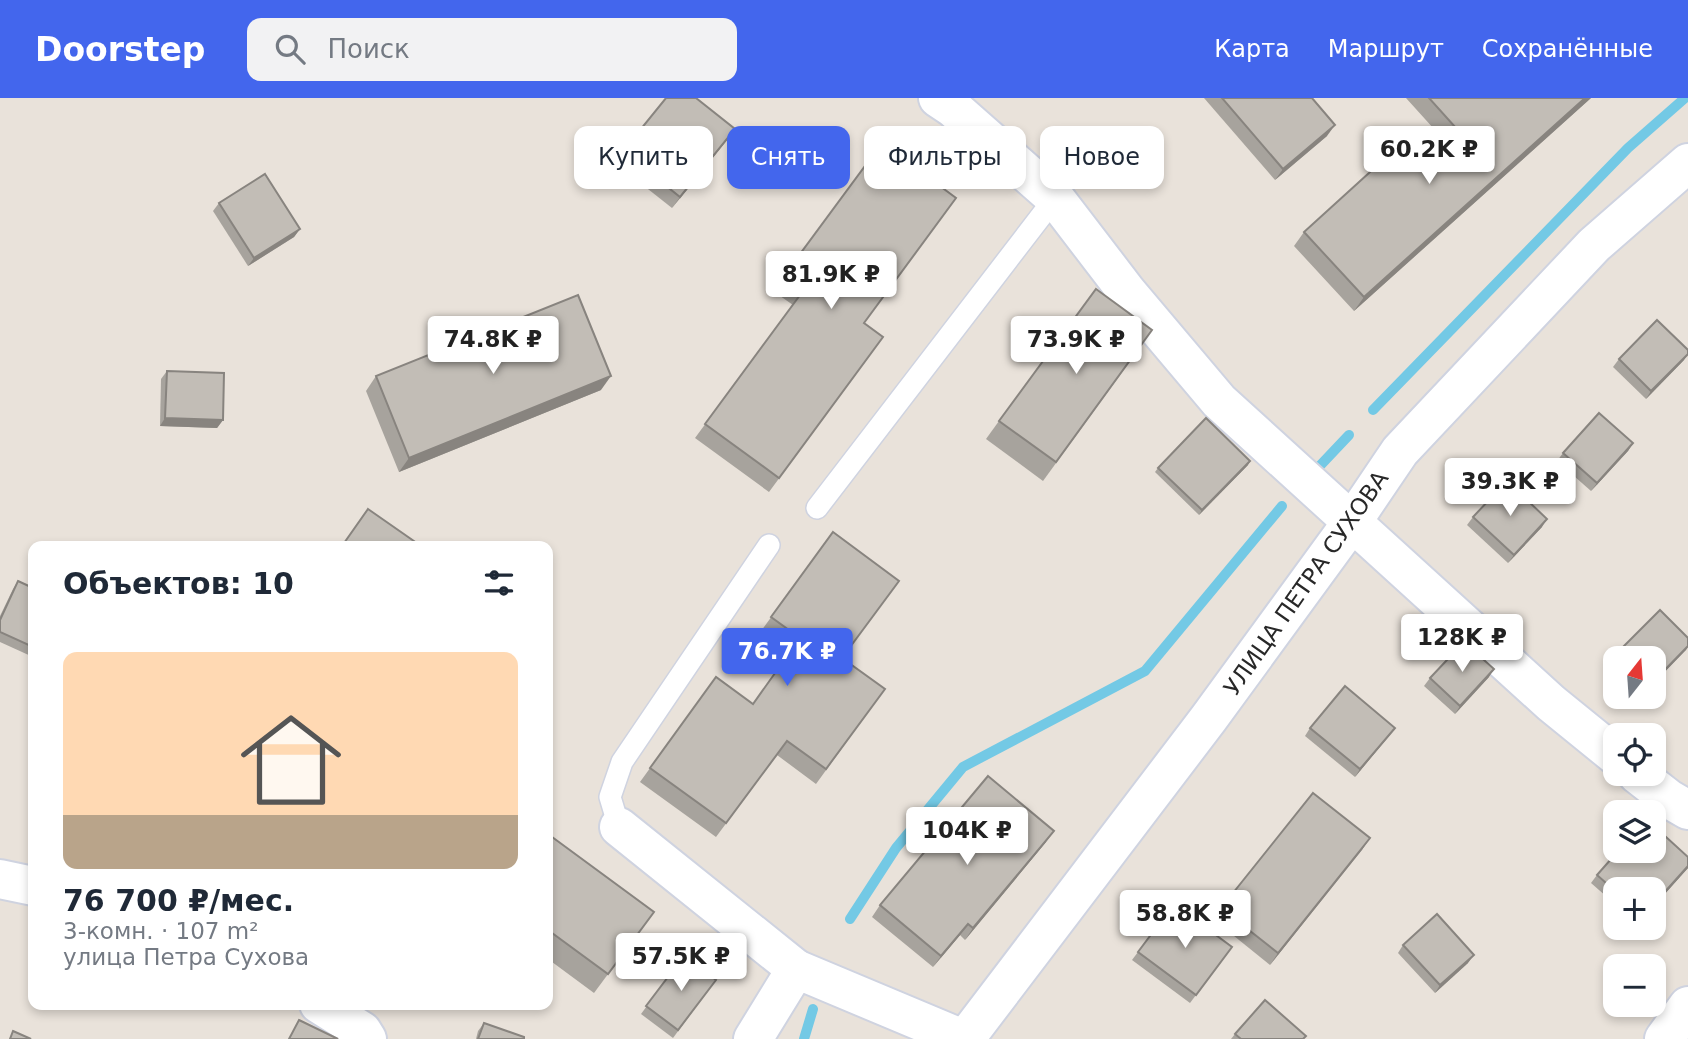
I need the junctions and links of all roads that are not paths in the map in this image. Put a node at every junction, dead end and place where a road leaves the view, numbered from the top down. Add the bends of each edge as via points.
1 (938, 98) edge
2 (1688, 163) edge
3 (1055, 198) junction
4 (817, 508) dead end
5 (1352, 522) junction
6 (769, 545) dead end
7 (1603, 745) edge
8 (1652, 786) edge
9 (1688, 810) edge
10 (619, 827) joint
11 (0, 879) edge
12 (28, 885) edge
13 (796, 970) junction
14 (1688, 1006) edge
15 (753, 1039) edge
16 (964, 1039) edge
17 (1664, 1039) edge

1 - 3 street
2 - 5 street, УЛИЦА ПЕТРА СУХОВА via 1594,244 1400,451
3 - 4 lane
3 - 5 street via 1219,401
5 - 7 street
5 - 16 street, УЛИЦА ПЕТРА СУХОВА
6 - 10 lane via 622,762 610,797
8 - 9 street
10 - 13 street, УЛИЦА ПЕТРА СУХОВА
11 - 12 street
13 - 15 street
13 - 16 street, УЛИЦА ПЕТРА СУХОВА
14 - 17 street

